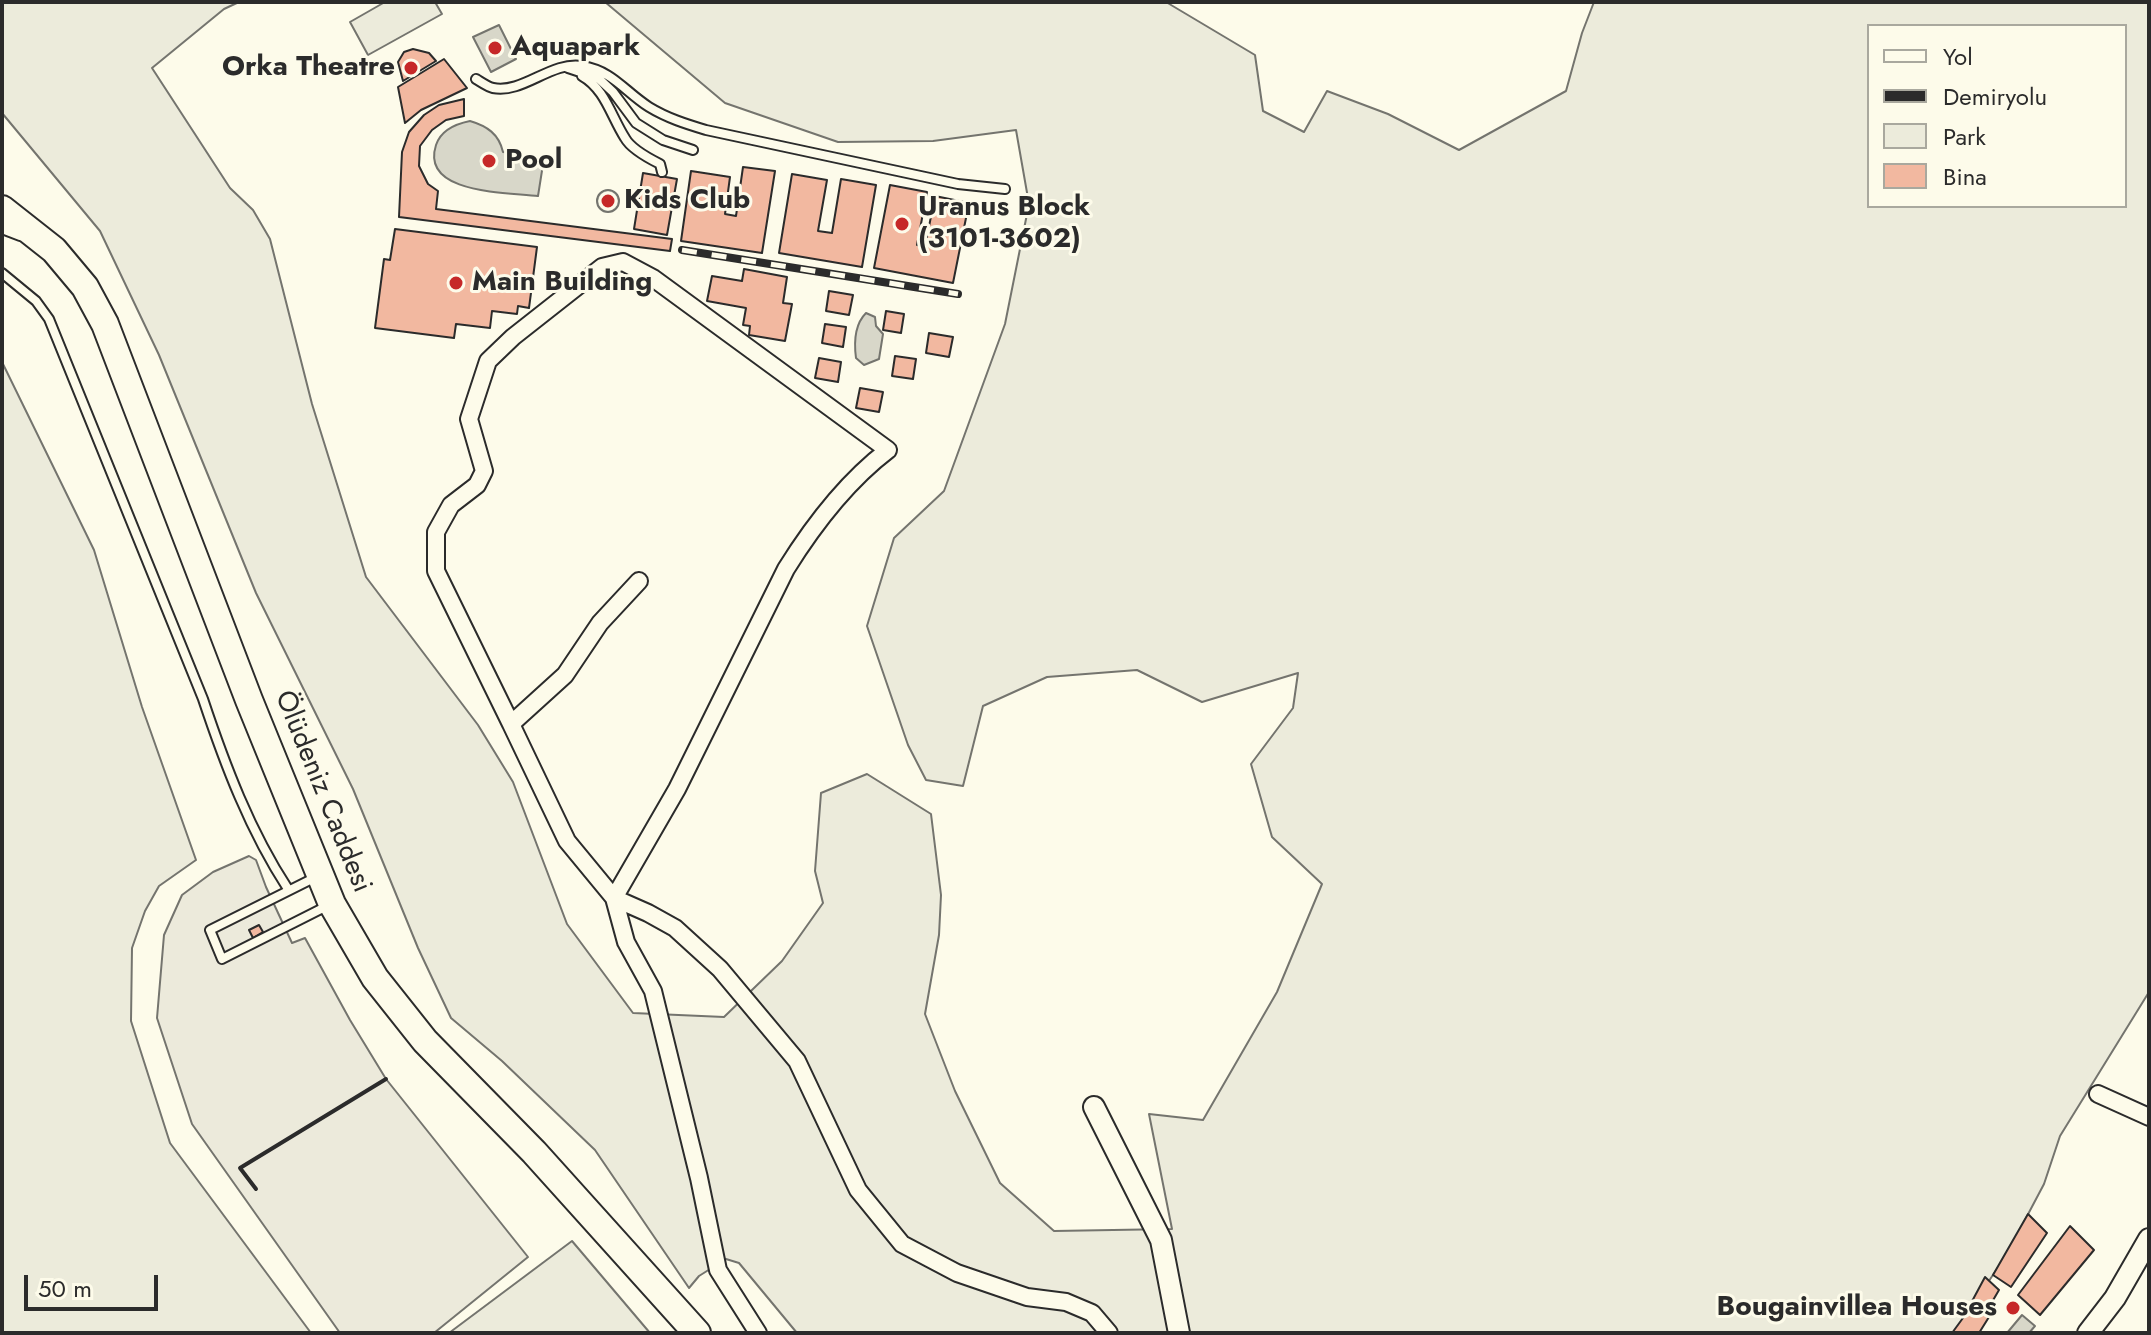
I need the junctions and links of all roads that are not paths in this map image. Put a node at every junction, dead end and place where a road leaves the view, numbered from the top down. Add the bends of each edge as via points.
1 (567, 68) junction
2 (476, 79) dead end
3 (693, 150) dead end
4 (662, 172) dead end
5 (1005, 189) dead end
6 (2, 209) edge
7 (2, 229) edge
8 (54, 250) junction
9 (2, 273) edge
10 (639, 581) dead end
11 (511, 724) junction
12 (321, 875) junction
13 (288, 889) junction
14 (614, 898) junction
15 (332, 904) junction
16 (2098, 1094) dead end
17 (1094, 1107) dead end
18 (2149, 1117) edge
19 (2149, 1239) edge
20 (697, 1333) edge
21 (758, 1333) edge
22 (1109, 1333) edge
23 (1179, 1333) edge
24 (2088, 1333) edge

1 - 2 lane via 518,85 493,88
1 - 3 lane via 598,78 636,123
1 - 4 lane via 590,81 626,141 660,164
1 - 5 lane via 579,65 610,74 647,105 706,130 958,184
6 - 8 main road, Ölüdeniz Caddesi
7 - 8 lane
8 - 12 main road, Ölüdeniz Caddesi via 85,287 105,324
9 - 13 lane via 49,319 217,742 258,839
10 - 11 street via 600,623 565,675
11 - 14 street via 567,841
11 - 14 street via 436,571 436,532 451,505 477,485 484,471 469,419 488,361 602,267 623,262 653,278 888,450 847,487 786,569 677,789
12 - 13 lane
12 - 15 main road, Ölüdeniz Caddesi
13 - 15 lane via 210,930 222,959
14 - 21 street via 626,942 653,991 718,1270
14 - 22 street via 675,928 720,969 770,1027 797,1061 858,1190 902,1244 957,1273 1092,1313
15 - 20 main road, Ölüdeniz Caddesi via 375,978 425,1041 534,1152
16 - 18 street
17 - 23 street via 1161,1240
19 - 24 street

